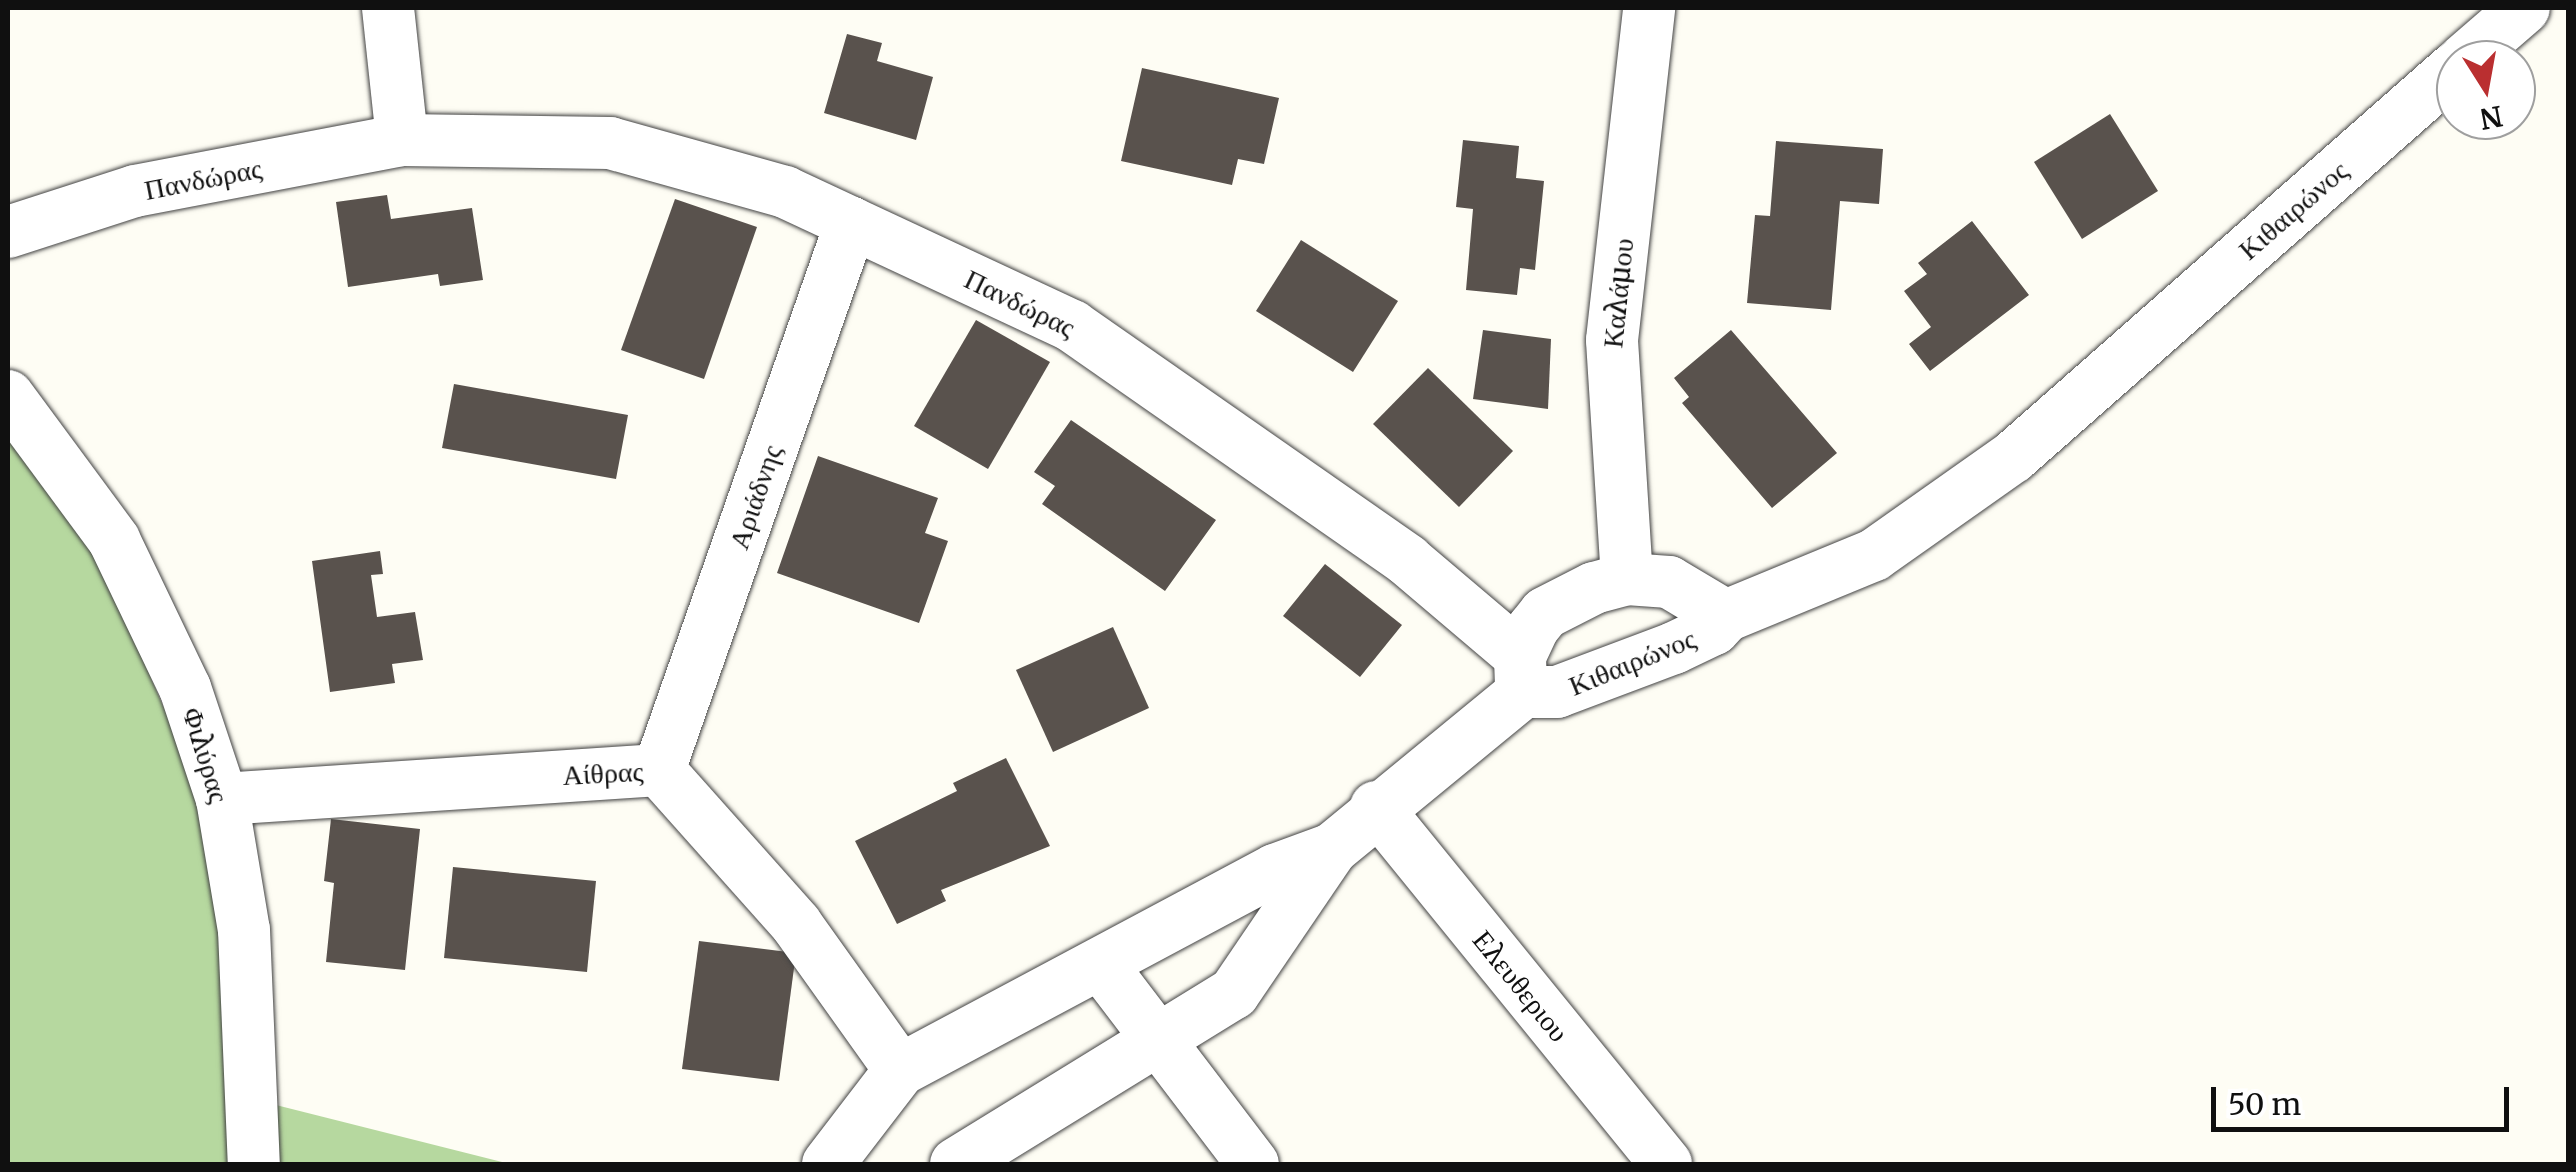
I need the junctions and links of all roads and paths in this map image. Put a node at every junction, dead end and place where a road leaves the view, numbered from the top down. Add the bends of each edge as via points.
1 (388, 8) edge
2 (1649, 8) edge
3 (2524, 8) edge
4 (2487, 40) edge
5 (2436, 85) edge
6 (402, 140) junction
7 (850, 223) junction
8 (8, 232) edge
9 (8, 396) edge
10 (1627, 579) junction
11 (1726, 616) junction
12 (1522, 674) junction
13 (659, 770) junction
14 (222, 798) junction
15 (1376, 807) junction
16 (1332, 849) junction
17 (1102, 966) junction
18 (1161, 1040) junction
19 (900, 1070) junction
20 (848, 1158) edge
21 (254, 1164) edge
22 (956, 1164) edge
23 (1253, 1164) edge
24 (1666, 1164) edge

1 - 6 street
2 - 10 street, Καλάμου via 1610,384
3 - 4 street
5 - 11 street, Κιθαιρώνος via 2013,457 1874,555
6 - 7 street, Πανδώρας via 610,143 785,192
6 - 8 street, Πανδώρας via 135,192
7 - 12 street, Πανδώρας via 1072,326 1391,549
7 - 13 street, Αριάδνης
9 - 14 street, Φιλύρας via 114,540 185,688
10 - 11 street via 1669,582
10 - 12 street via 1545,612
11 - 12 street, Κιθαιρώνος via 1714,629 1576,686
12 - 15 street
13 - 14 street, Αίθρας
13 - 19 street, Αίθρας via 796,924
14 - 21 street, Φιλύρας via 244,930
15 - 16 street
15 - 24 street, Ελευθεριου
16 - 17 street via 1274,870
16 - 18 street via 1234,993
17 - 18 street
17 - 19 street
18 - 22 street
18 - 23 street
19 - 20 street

